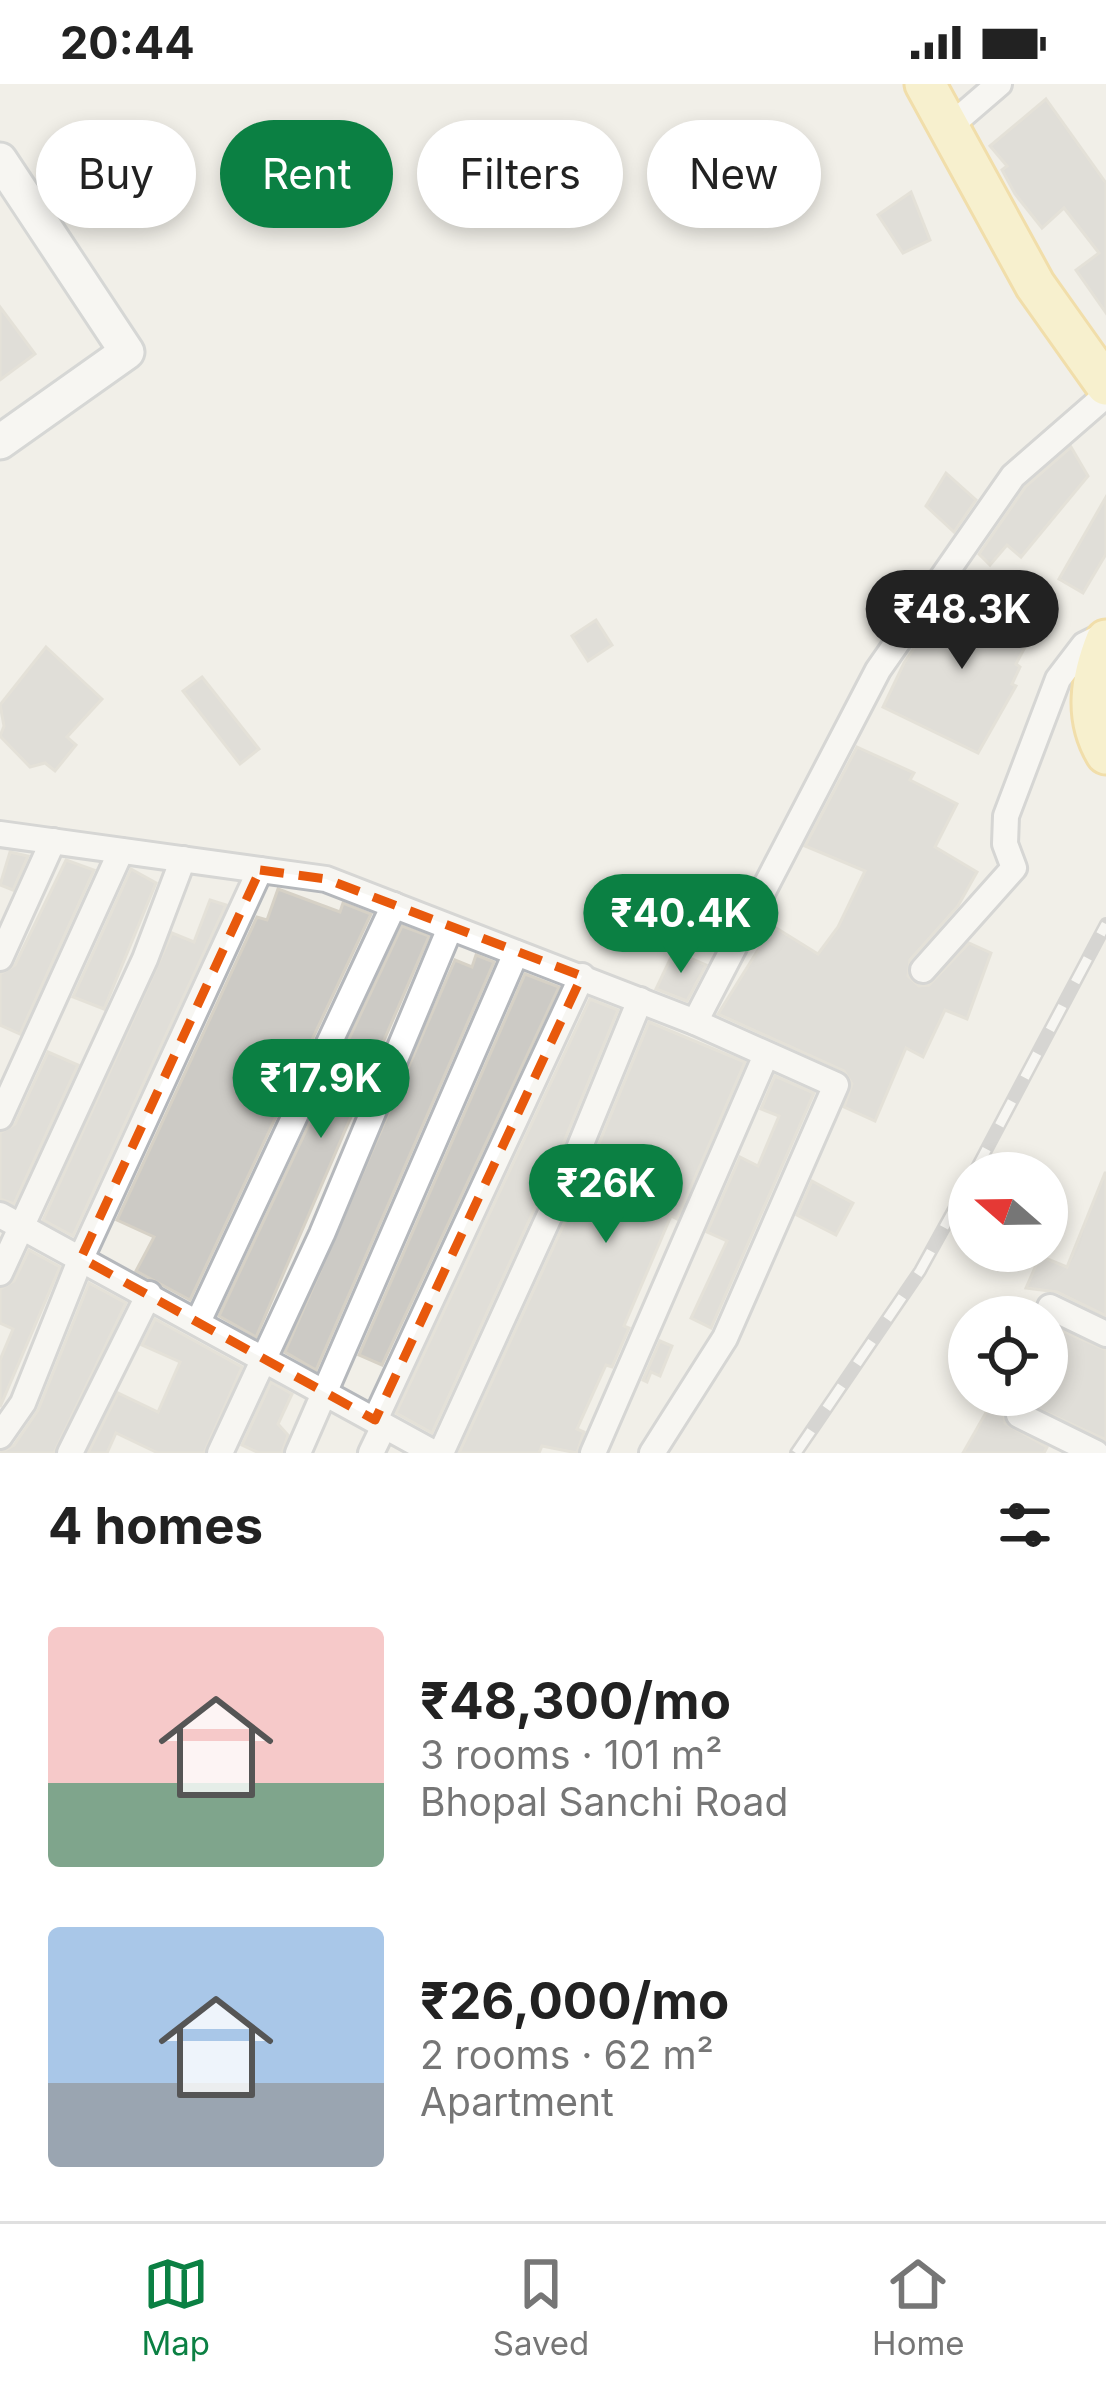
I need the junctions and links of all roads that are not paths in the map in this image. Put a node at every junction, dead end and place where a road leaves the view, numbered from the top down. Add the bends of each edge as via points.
1 (925, 84) edge
2 (999, 84) edge
3 (949, 128) junction
4 (0, 160) edge
5 (1106, 385) edge
6 (1106, 395) edge
7 (0, 442) edge
8 (1106, 638) edge
9 (1106, 754) edge
10 (0, 834) edge
11 (53, 841) junction
12 (121, 851) junction
13 (184, 860) junction
14 (260, 870) junction
15 (394, 905) junction
16 (450, 928) junction
17 (516, 953) junction
18 (0, 958) edge
19 (923, 970) dead end
20 (582, 976) junction
21 (640, 1000) junction
22 (695, 1022) junction
23 (766, 1055) junction
24 (0, 1117) edge
25 (10, 1220) edge
26 (81, 1258) junction
27 (0, 1273) edge
28 (149, 1294) junction
29 (1068, 1316) edge
30 (198, 1322) junction
31 (1106, 1334) edge
32 (263, 1358) junction
33 (327, 1393) junction
34 (1020, 1416) edge
35 (380, 1423) junction
36 (0, 1436) edge
37 (70, 1453) edge
38 (220, 1453) edge
39 (298, 1453) edge
40 (370, 1453) edge
41 (437, 1453) edge
42 (593, 1453) edge
43 (652, 1453) edge
44 (1096, 1453) edge

1 - 3 main road
2 - 3 street
3 - 5 main road via 1035,285
4 - 7 street via 127,352
6 - 22 street via 1013,476 878,670
8 - 9 main road via 1091,696
8 - 19 street via 1067,661 1058,679 1006,816 1014,868
10 - 11 street
11 - 12 street
11 - 18 street
12 - 13 street
12 - 24 street
13 - 14 street
13 - 25 street via 145,959
14 - 15 street via 326,879
14 - 26 street
15 - 16 street
15 - 30 street
16 - 17 street
16 - 32 street
17 - 20 street
17 - 33 street
20 - 21 street
20 - 35 street
21 - 22 street
21 - 41 street
22 - 23 street
23 - 42 street
23 - 43 street via 836,1085 725,1337
25 - 26 street
25 - 27 street
26 - 28 street
26 - 36 street via 23,1403
28 - 30 street
28 - 37 street
29 - 31 street
30 - 32 street
32 - 33 street
32 - 38 street
33 - 35 street
33 - 39 street
34 - 44 street
35 - 40 street
35 - 41 street

